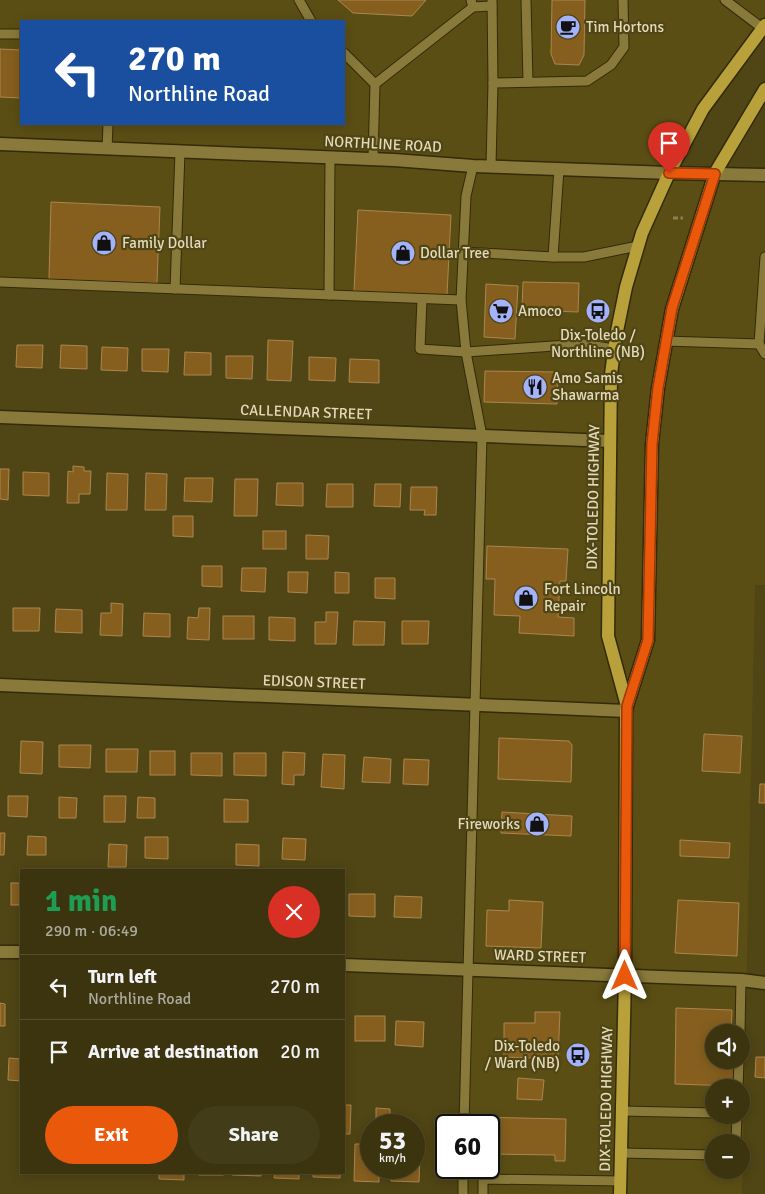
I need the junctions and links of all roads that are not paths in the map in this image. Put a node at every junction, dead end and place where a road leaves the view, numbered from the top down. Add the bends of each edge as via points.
1 (299, 0) edge
2 (526, 0) edge
3 (623, 0) edge
4 (725, 0) edge
5 (472, 3) edge
6 (492, 3) edge
7 (310, 20) edge
8 (764, 26) edge
9 (0, 34) edge
10 (20, 34) edge
11 (345, 54) edge
12 (528, 82) junction
13 (493, 83) junction
14 (375, 84) junction
15 (765, 89) edge
16 (108, 125) edge
17 (0, 144) edge
18 (106, 148) junction
19 (180, 152) junction
20 (330, 158) junction
21 (373, 160) junction
22 (473, 166) junction
23 (491, 166) junction
24 (559, 169) junction
25 (669, 173) junction
26 (715, 174) junction
27 (765, 175) edge
28 (638, 246) junction
29 (464, 252) junction
30 (553, 257) junction
31 (765, 258) edge
32 (0, 282) edge
33 (175, 289) junction
34 (329, 295) junction
35 (422, 299) junction
36 (461, 300) junction
37 (665, 341) junction
38 (759, 344) junction
39 (614, 349) junction
40 (466, 352) junction
41 (765, 354) edge
42 (0, 417) edge
43 (482, 436) junction
44 (610, 441) junction
45 (0, 685) edge
46 (475, 705) junction
47 (626, 708) junction
48 (0, 952) edge
49 (20, 952) edge
50 (345, 965) edge
51 (468, 970) junction
52 (625, 976) junction
53 (741, 980) junction
54 (765, 983) edge
55 (740, 1024) edge
56 (622, 1111) junction
57 (705, 1113) edge
58 (464, 1114) edge
59 (621, 1153) junction
60 (705, 1154) edge
61 (463, 1179) edge
62 (621, 1181) junction
63 (463, 1194) edge
64 (483, 1194) edge
65 (620, 1194) edge

1 - 7 lane
2 - 12 lane
3 - 12 lane via 624,47 610,65 587,81
4 - 8 lane
5 - 6 lane
5 - 14 lane
6 - 13 lane
8 - 25 main road, DIX-TOLEDO HIGHWAY via 703,109
9 - 10 lane
11 - 14 lane
12 - 13 lane
13 - 23 lane
14 - 21 lane
15 - 26 main road, DIX-TOLEDO HIGHWAY
16 - 18 lane
17 - 18 street, NORTHLINE ROAD
18 - 19 street, NORTHLINE ROAD
19 - 20 street, NORTHLINE ROAD
19 - 33 lane
20 - 21 street, NORTHLINE ROAD
20 - 34 lane
21 - 22 street, NORTHLINE ROAD
22 - 23 street, NORTHLINE ROAD
22 - 29 lane via 466,196
23 - 24 street, NORTHLINE ROAD
24 - 25 street, NORTHLINE ROAD
24 - 30 lane
25 - 26 street, NORTHLINE ROAD
25 - 28 main road, DIX-TOLEDO HIGHWAY
26 - 27 street, NORTHLINE ROAD
26 - 37 main road, DIX-TOLEDO HIGHWAY via 672,308
28 - 30 lane via 584,257
28 - 39 main road, DIX-TOLEDO HIGHWAY
29 - 30 lane
29 - 36 lane
31 - 38 lane
32 - 33 lane
33 - 34 lane
34 - 35 lane
35 - 36 lane
35 - 40 lane via 420,349
36 - 40 lane
37 - 38 lane
37 - 47 main road, DIX-TOLEDO HIGHWAY via 652,444 648,640
38 - 41 lane
39 - 40 lane via 583,344
39 - 44 main road, DIX-TOLEDO HIGHWAY
40 - 43 lane
42 - 43 street, CALLENDAR STREET
43 - 44 street, CALLENDAR STREET
43 - 46 lane
44 - 47 main road, DIX-TOLEDO HIGHWAY via 608,636
45 - 46 street, EDISON STREET
46 - 47 street, EDISON STREET
46 - 51 lane
47 - 52 main road, DIX-TOLEDO HIGHWAY
48 - 49 street
50 - 51 street, WARD STREET
51 - 52 street, WARD STREET
51 - 58 lane
52 - 53 street, WARD STREET
52 - 56 main road, DIX-TOLEDO HIGHWAY
53 - 54 street, WARD STREET
53 - 55 lane
56 - 57 lane
56 - 59 main road, DIX-TOLEDO HIGHWAY
59 - 60 lane
59 - 62 main road, DIX-TOLEDO HIGHWAY
61 - 63 lane
62 - 64 lane via 483,1179
62 - 65 main road, DIX-TOLEDO HIGHWAY

